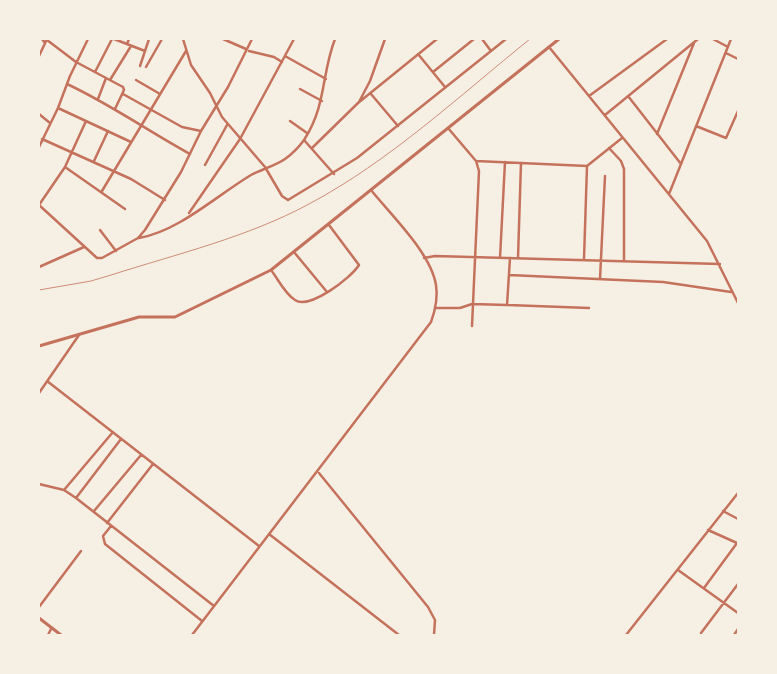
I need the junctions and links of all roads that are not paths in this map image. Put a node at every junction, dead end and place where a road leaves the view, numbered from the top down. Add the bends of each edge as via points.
1 (42, 39) edge
2 (88, 39) edge
3 (113, 39) edge
4 (129, 39) edge
5 (149, 39) edge
6 (162, 39) edge
7 (183, 39) edge
8 (223, 39) edge
9 (252, 39) edge
10 (294, 39) edge
11 (335, 39) edge
12 (385, 39) edge
13 (437, 39) edge
14 (474, 39) edge
15 (482, 39) edge
16 (506, 39) edge
17 (559, 39) edge
18 (667, 39) edge
19 (698, 39) edge
20 (713, 39) edge
21 (731, 39) edge
22 (46, 41) edge
23 (694, 42) junction
24 (127, 44) junction
25 (131, 46) junction
26 (549, 47) junction
27 (728, 47) junction
28 (186, 50) junction
29 (248, 50) junction
30 (492, 51) junction
31 (145, 52) junction
32 (726, 53) junction
33 (418, 54) junction
34 (39, 56) edge
35 (285, 56) junction
36 (738, 59) edge
37 (76, 62) junction
38 (282, 62) junction
39 (140, 66) dead end
40 (146, 68) dead end
41 (95, 72) junction
42 (433, 72) junction
43 (106, 78) junction
44 (326, 79) junction
45 (110, 80) junction
46 (136, 80) dead end
47 (67, 84) junction
48 (445, 87) junction
49 (300, 89) dead end
50 (123, 94) junction
51 (160, 94) junction
52 (371, 94) junction
53 (589, 96) junction
54 (627, 96) junction
55 (98, 99) junction
56 (322, 101) junction
57 (358, 103) junction
58 (217, 106) junction
59 (58, 108) junction
60 (115, 109) junction
61 (150, 110) junction
62 (738, 110) edge
63 (39, 114) edge
64 (605, 115) junction
65 (86, 121) junction
66 (290, 121) dead end
67 (50, 123) junction
68 (227, 125) junction
69 (141, 126) junction
70 (398, 126) junction
71 (696, 126) junction
72 (448, 128) junction
73 (108, 131) junction
74 (201, 131) junction
75 (307, 133) junction
76 (657, 134) junction
77 (622, 138) junction
78 (42, 139) junction
79 (240, 139) junction
80 (304, 140) junction
81 (132, 142) junction
82 (39, 147) edge
83 (312, 148) junction
84 (609, 148) junction
85 (72, 152) junction
86 (190, 154) junction
87 (476, 160) junction
88 (94, 161) junction
89 (505, 162) junction
90 (521, 163) junction
91 (681, 164) junction
92 (204, 165) dead end
93 (588, 166) junction
94 (65, 167) junction
95 (265, 167) junction
96 (115, 171) junction
97 (334, 174) junction
98 (605, 176) dead end
99 (371, 190) junction
100 (102, 191) junction
101 (669, 194) junction
102 (165, 200) junction
103 (39, 205) edge
104 (125, 209) dead end
105 (186, 217) junction
106 (329, 225) junction
107 (100, 230) dead end
108 (138, 238) junction
109 (84, 247) junction
110 (116, 251) junction
111 (294, 252) junction
112 (473, 257) junction
113 (424, 258) junction
114 (500, 258) junction
115 (510, 258) junction
116 (518, 258) junction
117 (584, 259) junction
118 (601, 260) junction
119 (624, 261) junction
120 (720, 264) junction
121 (40, 265) edge
122 (271, 270) junction
123 (510, 275) junction
124 (600, 279) junction
125 (327, 292) junction
126 (731, 292) junction
127 (738, 303) edge
128 (472, 304) junction
129 (507, 305) junction
130 (435, 308) junction
131 (589, 308) dead end
132 (472, 326) dead end
133 (80, 334) junction
134 (39, 346) edge
135 (47, 381) junction
136 (39, 393) edge
137 (113, 432) junction
138 (122, 439) junction
139 (141, 455) junction
140 (152, 464) junction
141 (318, 472) junction
142 (39, 484) edge
143 (64, 490) junction
144 (738, 493) edge
145 (76, 498) junction
146 (94, 511) junction
147 (723, 511) junction
148 (738, 518) edge
149 (107, 523) junction
150 (111, 526) junction
151 (708, 530) junction
152 (269, 534) junction
153 (738, 543) edge
154 (259, 546) junction
155 (81, 552) dead end
156 (678, 570) junction
157 (738, 584) edge
158 (704, 588) junction
159 (724, 603) junction
160 (214, 606) junction
161 (39, 607) edge
162 (738, 613) edge
163 (39, 618) edge
164 (202, 621) junction
165 (51, 629) junction
166 (738, 629) edge
167 (701, 633) dead end
168 (48, 635) edge
169 (60, 635) edge
170 (192, 635) edge
171 (399, 635) edge
172 (434, 635) edge
173 (626, 635) edge
174 (734, 635) edge

1 - 22 street
2 - 37 street
3 - 24 street
3 - 41 street
4 - 24 street
5 - 31 street
6 - 40 street
7 - 28 street
8 - 29 street
9 - 29 street
10 - 35 street
11 - 44 street
12 - 57 street via 370,81
13 - 33 street
14 - 42 street
15 - 30 street
16 - 30 street
17 - 26 street
18 - 53 street
19 - 23 street
20 - 27 street
21 - 27 street
22 - 34 street
22 - 37 street
23 - 54 street
23 - 76 street
24 - 25 street
25 - 31 street
25 - 45 street
26 - 53 street
26 - 72 street
27 - 32 street
28 - 51 street
28 - 58 street via 194,71
29 - 38 street
29 - 58 street
30 - 48 street
31 - 39 street
32 - 36 street
32 - 71 street
33 - 42 street
33 - 52 street
35 - 38 street
35 - 44 street
37 - 41 street
37 - 47 street
38 - 79 street
41 - 43 street
42 - 48 street
43 - 45 street
43 - 55 street
44 - 56 street
45 - 50 street via 123,87
46 - 51 street
47 - 55 street
47 - 59 street
48 - 70 street
49 - 56 street
50 - 60 street
50 - 61 street
51 - 61 street
52 - 57 street
52 - 70 street
53 - 64 street
54 - 64 street
54 - 76 street
55 - 60 street
56 - 75 street
57 - 83 street
58 - 68 street
58 - 74 street
59 - 65 street
59 - 67 street
60 - 69 street
61 - 69 street
61 - 74 street via 182,127
62 - 71 street via 726,138
63 - 67 street
64 - 77 street
65 - 73 street
65 - 85 street
66 - 75 street
67 - 78 street
68 - 79 street
68 - 92 street
69 - 81 street
69 - 86 street
70 - 97 street
71 - 91 street
72 - 87 street
72 - 99 street
73 - 81 street
73 - 88 street
74 - 86 street
75 - 80 street
76 - 91 street
77 - 84 street
77 - 101 street
78 - 82 street
78 - 85 street
79 - 95 street
79 - 105 street
80 - 83 street
80 - 95 street via 284,160
81 - 96 street
83 - 97 street
84 - 93 street
84 - 119 street via 624,169
85 - 88 street
85 - 94 street
86 - 102 street
87 - 89 street
87 - 112 street via 479,178
88 - 96 street
89 - 90 street
89 - 114 street
90 - 93 street
90 - 116 street
91 - 101 street
93 - 117 street
94 - 100 street
94 - 103 street
95 - 97 street via 282,196 288,200
95 - 105 street
96 - 100 street
96 - 102 street
98 - 118 street
99 - 106 street
99 - 113 street
100 - 104 street
101 - 120 street via 707,241
102 - 108 street
103 - 109 street
105 - 108 street via 159,233
106 - 111 street
106 - 125 street via 359,265
107 - 110 street
108 - 110 street
109 - 110 street via 97,258
109 - 121 street
111 - 122 street
111 - 125 street
112 - 113 street
112 - 114 street
112 - 128 street
113 - 130 street via 436,284
114 - 115 street
115 - 116 street
115 - 123 street
116 - 117 street
117 - 118 street
118 - 119 street
118 - 124 street
119 - 120 street
120 - 126 street
122 - 125 street via 292,298 300,303 312,302
122 - 133 street via 175,317 139,317
123 - 124 street
123 - 129 street
124 - 126 street via 688,285
126 - 127 street
128 - 129 street
128 - 130 street via 460,308
128 - 132 street
129 - 131 street
130 - 141 street via 427,330
133 - 134 street
133 - 135 street
135 - 136 street
135 - 137 street
137 - 138 street
137 - 143 street
138 - 139 street
138 - 145 street
139 - 140 street
139 - 146 street
140 - 149 street
140 - 154 street
141 - 152 street
141 - 172 street via 428,607 435,620
142 - 143 street
143 - 145 street
144 - 147 street
145 - 146 street
146 - 149 street
147 - 148 street
147 - 151 street
149 - 150 street
150 - 160 street
150 - 164 street via 103,536 105,544
151 - 153 street
151 - 156 street
152 - 154 street
152 - 171 street
153 - 158 street
154 - 160 street
155 - 161 street
156 - 158 street
156 - 173 street
157 - 159 street
158 - 159 street
159 - 162 street
159 - 167 street
160 - 164 street
163 - 165 street
164 - 170 street
165 - 168 street
165 - 169 street
166 - 174 street

